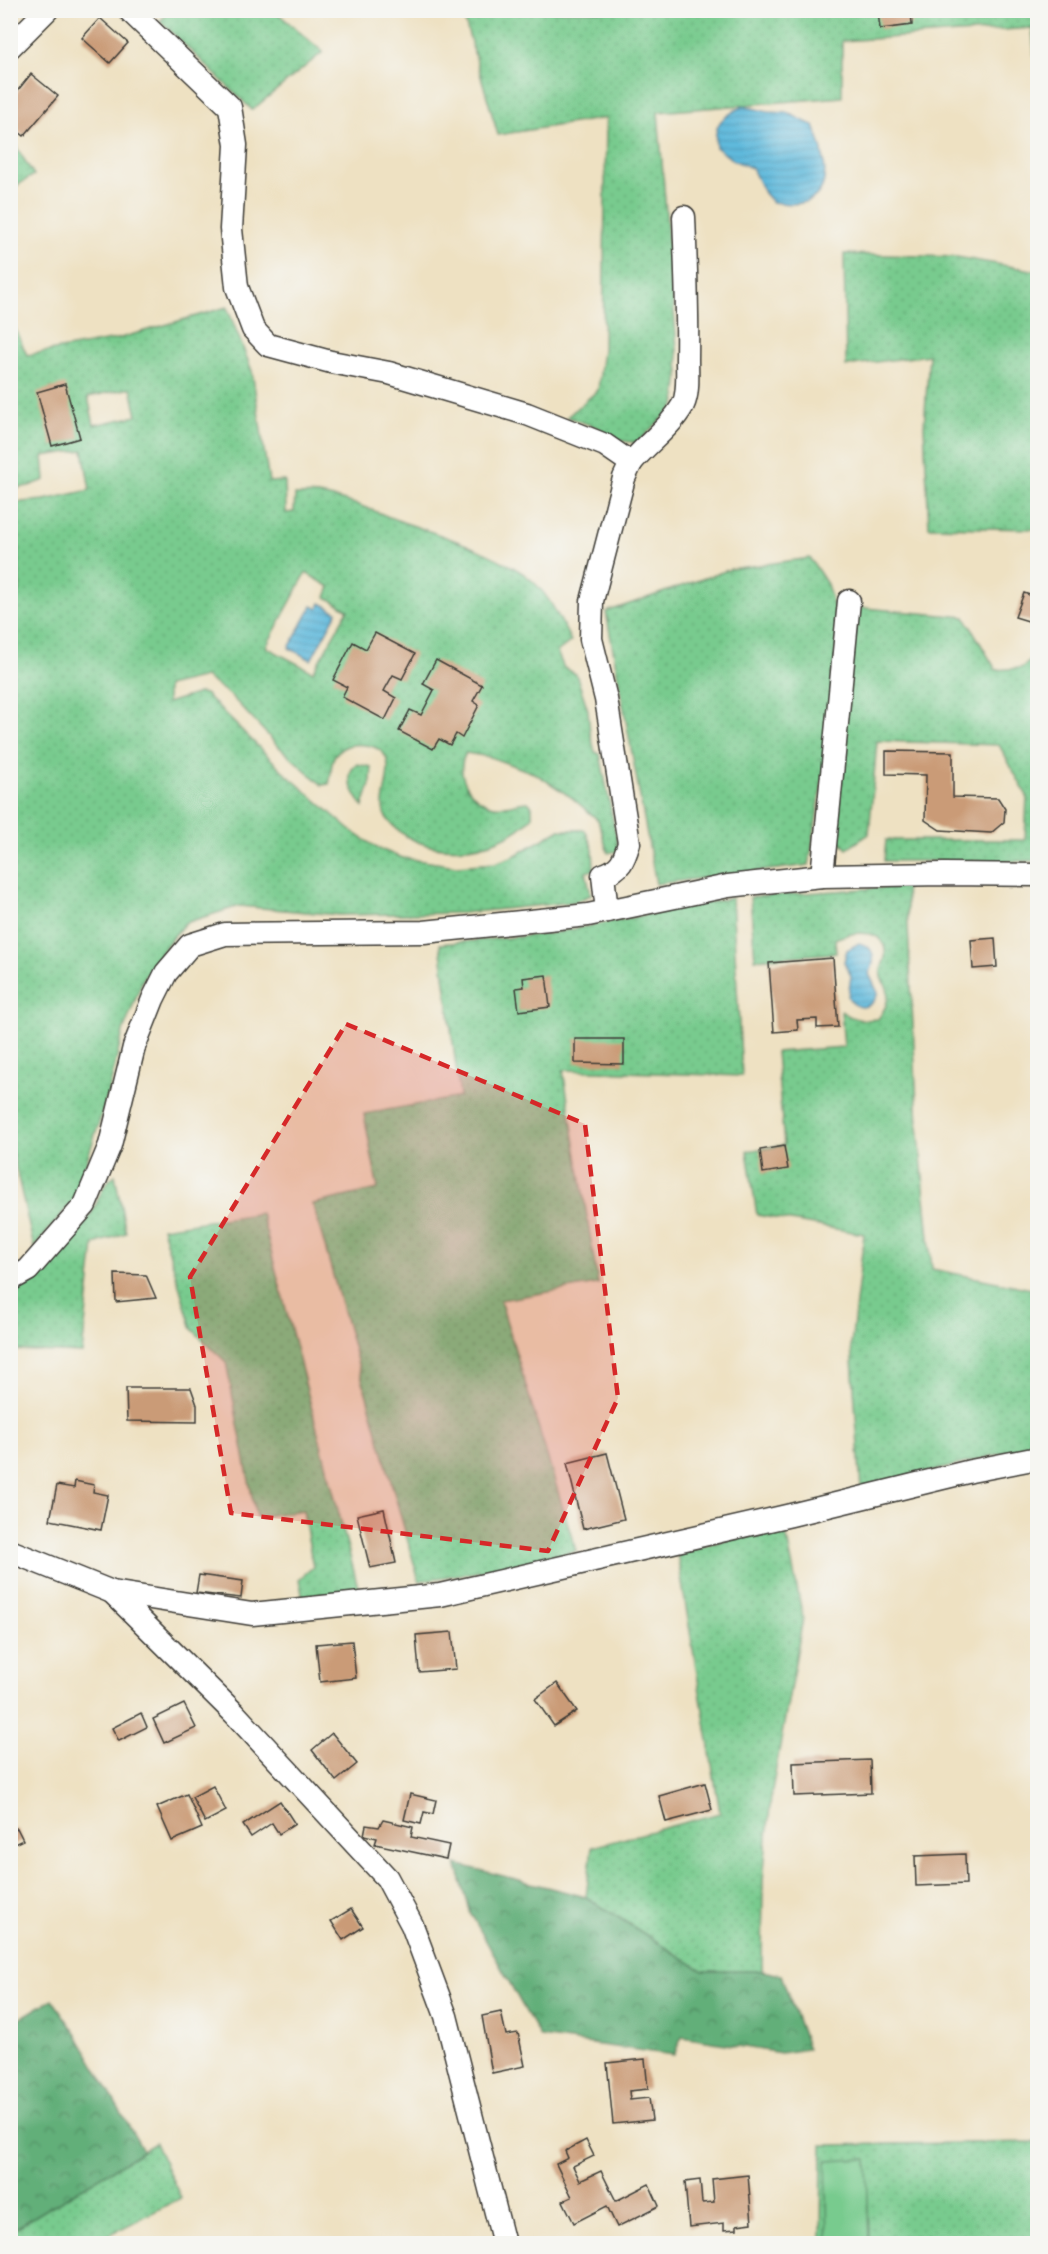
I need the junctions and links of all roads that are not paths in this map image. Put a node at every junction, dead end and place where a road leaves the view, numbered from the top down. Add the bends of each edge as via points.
1 (47, 10) edge
2 (129, 10) edge
3 (10, 47) edge
4 (684, 217) dead end
5 (631, 463) junction
6 (849, 601) dead end
7 (1038, 875) edge
8 (822, 876) junction
9 (607, 911) junction
10 (10, 1280) edge
11 (1038, 1458) edge
12 (10, 1551) edge
13 (112, 1592) junction
14 (504, 2244) edge

1 - 3 street
2 - 5 street via 230,107 236,145 231,229 237,287 253,329 268,345 389,374 527,414 605,445
4 - 5 street via 688,293 684,403 661,434
5 - 9 street via 592,601 591,639 606,699 630,843 623,862 603,875
6 - 8 street
7 - 8 street
8 - 9 street via 728,886
9 - 10 street via 424,932 225,934 190,945 166,973 153,999 134,1047 110,1145 85,1205 28,1270
11 - 13 street via 440,1595 252,1614
12 - 13 street
13 - 14 street via 234,1713 387,1878 412,1925 446,2016

